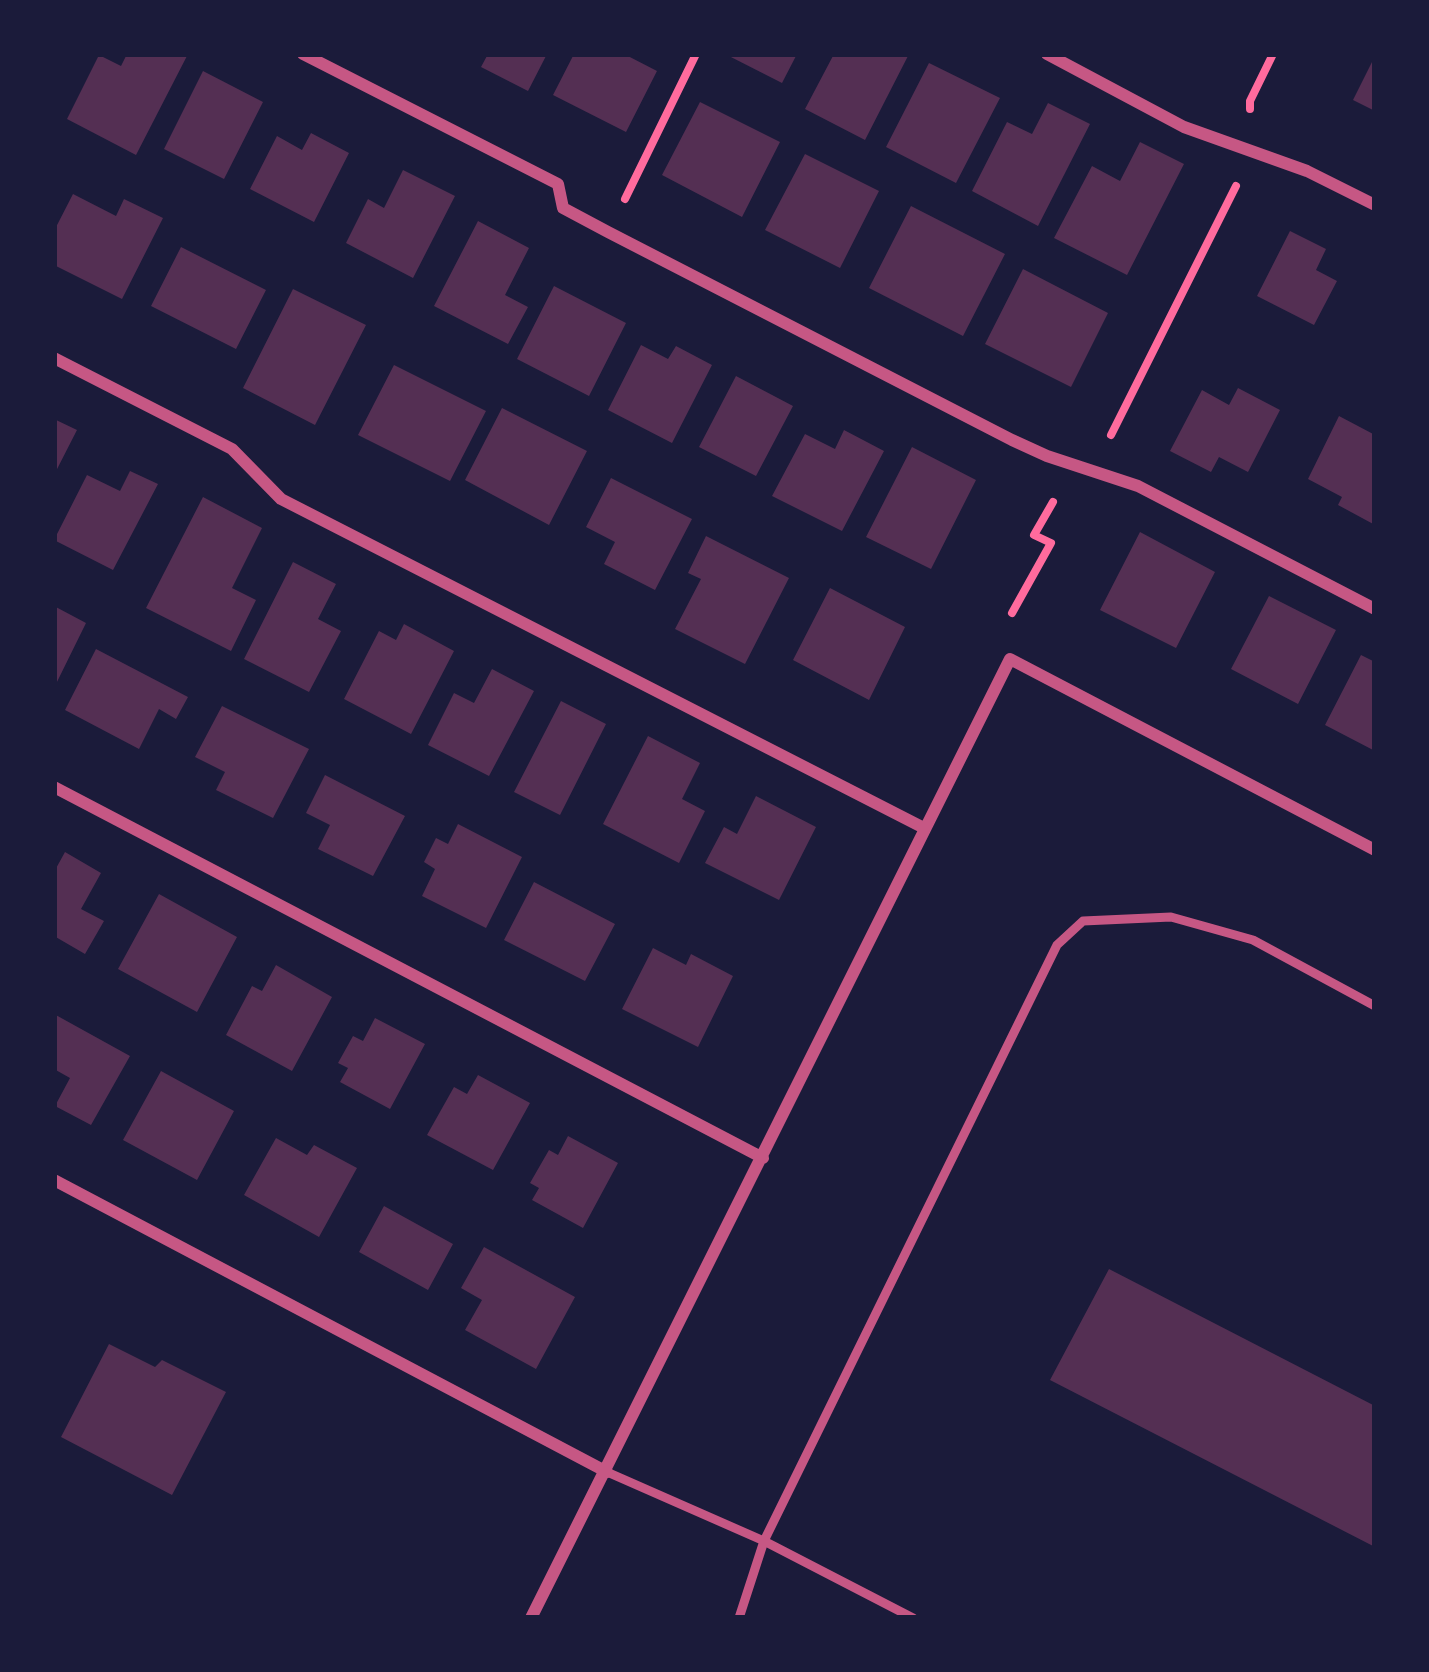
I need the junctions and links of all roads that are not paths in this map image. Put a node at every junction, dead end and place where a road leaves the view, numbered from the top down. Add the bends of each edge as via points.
1 (303, 54) edge
2 (1048, 54) edge
3 (1375, 205) edge
4 (54, 358) edge
5 (1375, 609) edge
6 (54, 787) edge
7 (924, 828) junction
8 (1375, 850) edge
9 (1375, 1006) edge
10 (763, 1158) junction
11 (54, 1180) edge
12 (607, 1472) junction
13 (764, 1541) junction
14 (531, 1618) edge
15 (740, 1618) edge
16 (914, 1618) edge

1 - 5 street via 558,184 563,208 608,232 1012,440 1138,486
2 - 3 street via 1184,128
4 - 7 street via 232,449 281,499
6 - 10 street
7 - 8 street via 1010,659
7 - 10 street
9 - 13 lane via 1253,940 1171,917 1083,921 1057,945
10 - 12 street
11 - 12 street
12 - 13 lane
12 - 14 street
13 - 15 lane
13 - 16 lane

